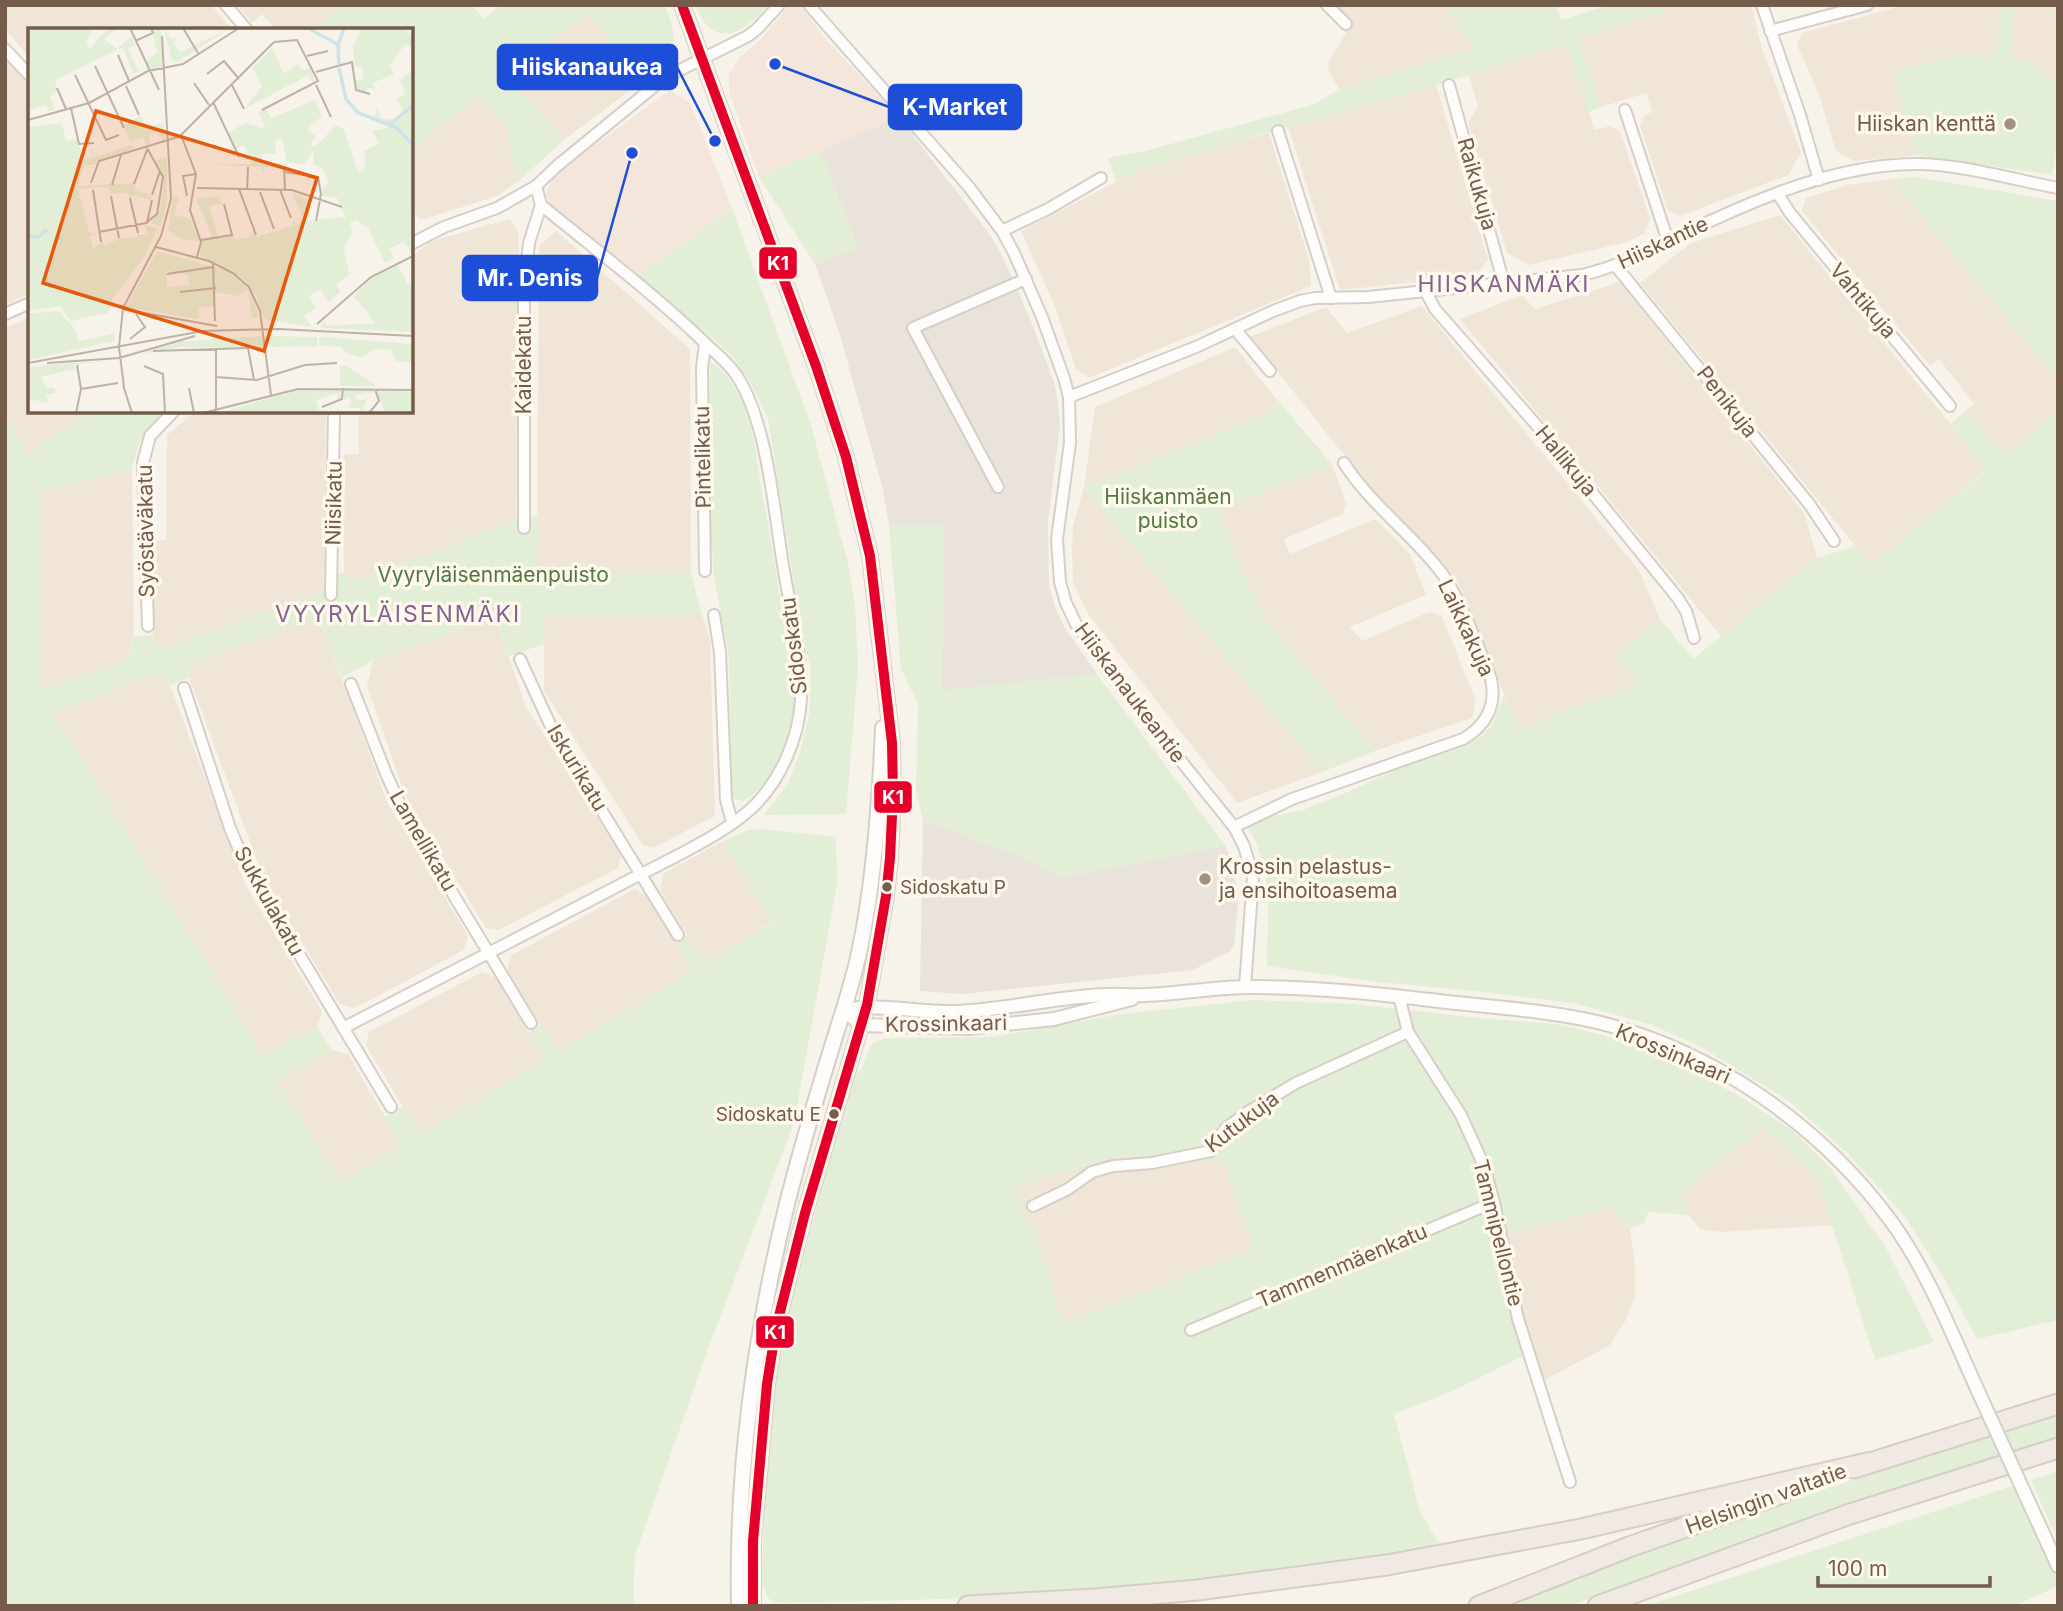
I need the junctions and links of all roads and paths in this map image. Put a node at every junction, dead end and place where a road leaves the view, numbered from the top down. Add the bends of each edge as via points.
1 (226, 5) edge
2 (682, 5) edge
3 (779, 5) edge
4 (809, 5) edge
5 (1327, 5) edge
6 (1762, 5) edge
7 (1867, 5) edge
8 (1346, 24) dead end
9 (245, 28) edge
10 (1770, 31) junction
11 (5, 49) edge
12 (702, 60) junction
13 (28, 74) edge
14 (1449, 85) dead end
15 (1625, 110) dead end
16 (1278, 131) dead end
17 (1101, 178) dead end
18 (1819, 180) junction
19 (536, 186) junction
20 (2058, 188) edge
21 (1778, 194) junction
22 (541, 205) junction
23 (1002, 232) junction
24 (1668, 241) junction
25 (413, 243) edge
26 (1615, 265) junction
27 (1026, 279) junction
28 (1504, 284) junction
29 (1426, 292) junction
30 (1331, 298) junction
31 (28, 304) edge
32 (5, 314) edge
33 (1235, 329) junction
34 (705, 344) junction
35 (1270, 371) dead end
36 (1069, 397) junction
37 (1950, 406) dead end
38 (172, 413) edge
39 (334, 413) edge
40 (1344, 463) dead end
41 (998, 486) dead end
42 (524, 528) dead end
43 (1834, 541) dead end
44 (705, 571) dead end
45 (331, 595) dead end
46 (714, 615) dead end
47 (148, 626) dead end
48 (1694, 638) dead end
49 (520, 659) dead end
50 (885, 674) junction
51 (351, 684) dead end
52 (184, 688) dead end
53 (732, 822) junction
54 (1234, 827) junction
55 (641, 874) junction
56 (678, 934) dead end
57 (490, 953) junction
58 (1245, 987) junction
59 (1146, 995) junction
60 (1399, 996) junction
61 (867, 1005) junction
62 (844, 1010) junction
63 (531, 1023) dead end
64 (861, 1026) junction
65 (343, 1028) junction
66 (1408, 1032) junction
67 (391, 1107) dead end
68 (1494, 1202) junction
69 (1033, 1206) dead end
70 (1191, 1330) dead end
71 (2058, 1404) edge
72 (2058, 1448) edge
73 (1867, 1463) junction
74 (1570, 1482) dead end
75 (2058, 1566) edge
76 (739, 1606) edge
77 (753, 1606) edge
78 (968, 1606) edge
79 (1479, 1606) edge
80 (1598, 1606) edge

1 - 9 street
2 - 12 main road
3 - 12 street via 748,36
4 - 23 street, Hiiskanaukeantie via 920,129
5 - 8 street
6 - 10 street
7 - 10 street
10 - 18 street
11 - 13 street
12 - 19 street via 657,84
12 - 50 main road via 816,366 845,457 870,556
14 - 28 street, Raikukuja
15 - 24 street
16 - 30 street
17 - 23 street
18 - 20 street, Hiiskantie via 1883,166 1924,164
18 - 21 street, Hiiskantie
19 - 22 street
19 - 25 street via 497,208
21 - 24 street, Hiiskantie
21 - 37 street, Vahtikuja
22 - 34 street, Sidoskatu
22 - 42 street, Kaidekatu via 529,243 524,290
23 - 27 street, Hiiskanaukeantie
24 - 26 street, Hiiskantie
26 - 28 street, Hiiskantie via 1574,276
26 - 43 street, Penikuja via 1810,505
27 - 36 street, Hiiskanaukeantie
27 - 41 street via 913,328
28 - 29 street, Hiiskantie
29 - 30 street, Hiiskantie
29 - 48 street, Hallikuja via 1434,309 1546,436 1676,597 1686,611
30 - 33 street, Hiiskantie via 1286,305
31 - 32 street
33 - 35 street
33 - 36 street, Hiiskantie
34 - 44 street, Pintelikatu
34 - 53 street, Sidoskatu via 736,374 758,425 801,678 798,722 785,762 764,794
36 - 54 street, Hiiskanaukeantie via 1069,443 1057,539 1066,603 1108,670
38 - 47 street, Syöstäväkatu via 150,436 145,454
39 - 45 street, Niisikatu
40 - 54 street, Laikkakuja via 1447,581 1491,679 1492,704 1479,728 1463,739 1292,799
46 - 53 street via 720,652 726,800
49 - 55 street, Iskurikatu via 554,733
50 - 61 main road via 892,743 892,827 886,896
50 - 62 main road via 868,900
51 - 57 street, Lamellikatu via 404,813
52 - 65 street, Sukkulakatu via 246,866
53 - 55 street, Sidoskatu
54 - 58 street, Hiiskanaukeantie via 1253,877
55 - 56 street, Iskurikatu
55 - 57 street, Sidoskatu
57 - 63 street, Lamellikatu
57 - 65 street, Sidoskatu
58 - 59 street, Krossinkaari
58 - 60 street, Krossinkaari
59 - 61 street, Krossinkaari via 1105,995 937,1013
59 - 64 street, Krossinkaari via 1054,1019 980,1027
60 - 66 street, Tammipellontie
60 - 75 street, Krossinkaari, bridge via 1560,1015 1632,1033 1705,1063 1800,1125 1847,1169 1893,1224 1928,1284
61 - 62 street, Krossinkaari
61 - 64 main road
62 - 64 street, Krossinkaari
62 - 76 main road via 786,1207 751,1383 737,1542
64 - 77 main road via 776,1328 758,1468
65 - 67 street, Sukkulakatu
66 - 68 street, Tammipellontie via 1461,1115
66 - 69 street, Kutukuja via 1272,1097 1226,1128 1211,1151 1093,1172
68 - 70 street, Tammenmäenkatu
68 - 74 street, Tammipellontie via 1518,1318
71 - 73 highway, Helsingin valtatie
72 - 80 highway, Helsingin valtatie via 1850,1514
73 - 78 highway via 1581,1529 1387,1565 1133,1596
73 - 79 highway, Helsingin valtatie

